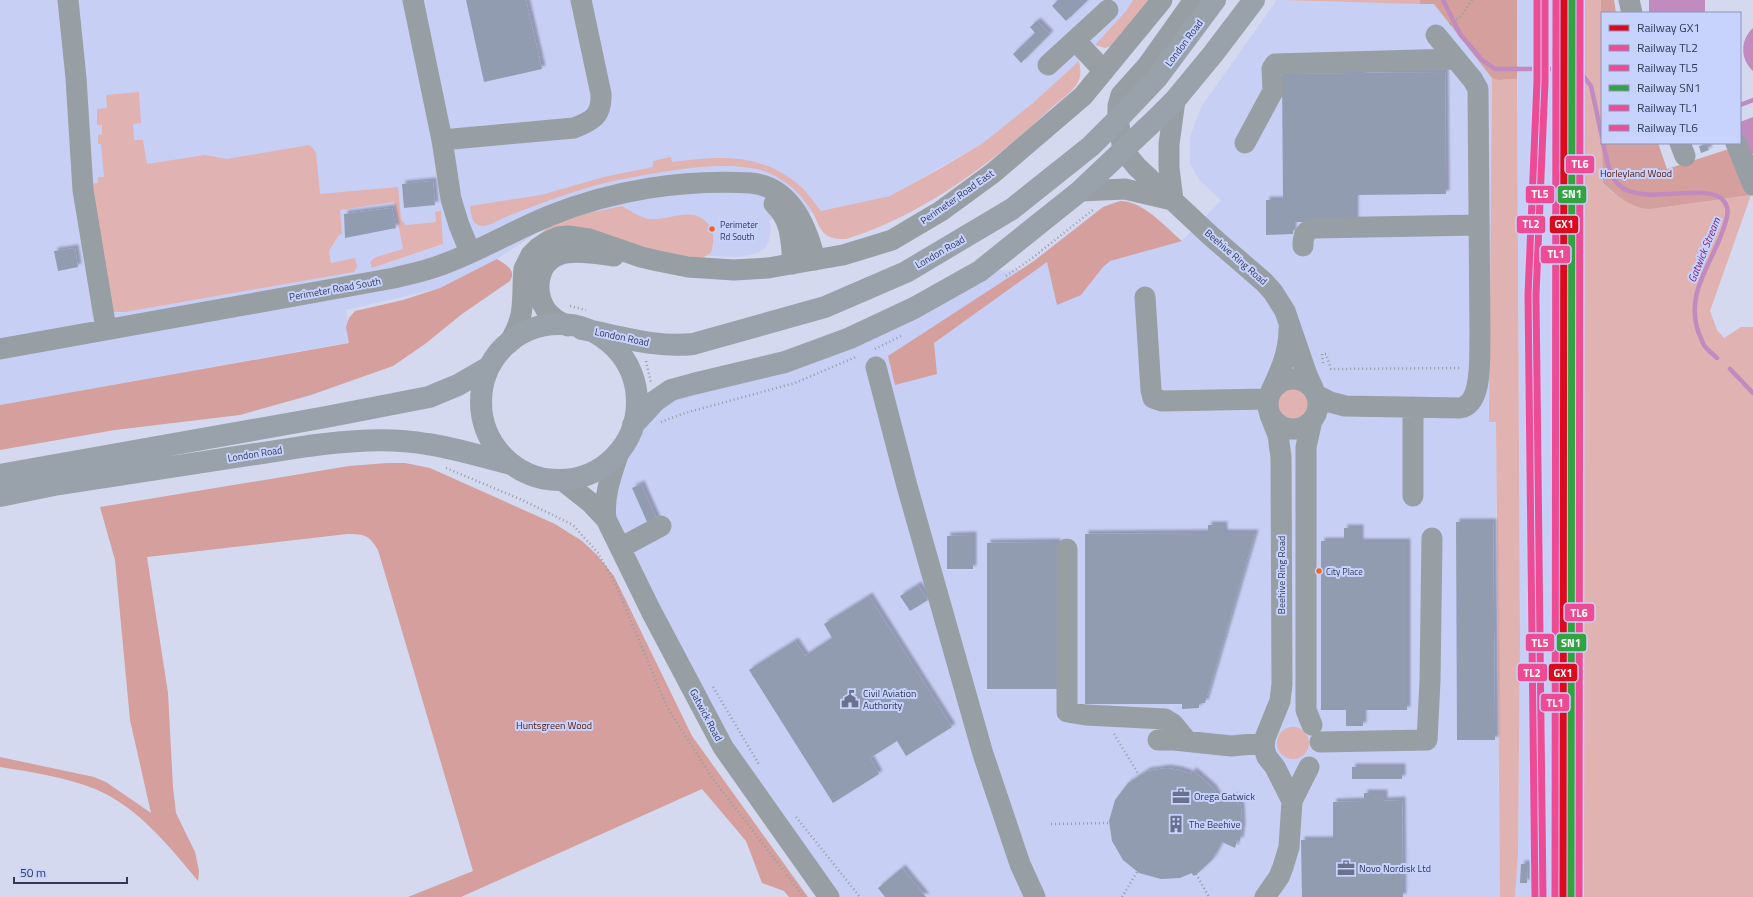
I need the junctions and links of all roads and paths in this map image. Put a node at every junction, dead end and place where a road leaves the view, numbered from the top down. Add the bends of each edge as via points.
1 (68, 0) edge
2 (413, 0) edge
3 (581, 0) edge
4 (1162, 0) edge
5 (1194, 0) edge
6 (1215, 0) edge
7 (1254, 0) edge
8 (1472, 0) edge
9 (1629, 0) edge
10 (1108, 10) dead end
11 (1632, 12) edge
12 (1441, 32) joint
13 (1075, 40) junction
14 (1455, 59) junction
15 (1048, 65) dead end
16 (1104, 71) junction
17 (1175, 100) junction
18 (1118, 119) junction
19 (478, 137) junction
20 (442, 140) junction
21 (1245, 143) dead end
22 (1736, 144) edge
23 (1123, 150) junction
24 (1751, 173) edge
25 (657, 188) junction
26 (1080, 191) junction
27 (1173, 200) junction
28 (458, 220) junction
29 (1479, 225) junction
30 (1303, 246) dead end
31 (470, 252) junction
32 (641, 258) junction
33 (815, 260) junction
34 (793, 264) junction
35 (1145, 297) dead end
36 (563, 304) dead end
37 (581, 322) junction
38 (1288, 322) junction
39 (106, 329) junction
40 (641, 341) junction
41 (509, 343) junction
42 (0, 349) edge
43 (490, 367) junction
44 (876, 367) dead end
45 (1479, 368) junction
46 (1323, 369) dead end
47 (1314, 392) junction
48 (655, 401) junction
49 (1269, 402) junction
50 (1353, 406) junction
51 (1413, 406) junction
52 (1314, 418) junction
53 (659, 423) dead end
54 (633, 425) junction
55 (619, 452) junction
56 (511, 464) junction
57 (444, 467) dead end
58 (0, 475) edge
59 (562, 480) junction
60 (0, 496) edge
61 (1413, 496) dead end
62 (606, 519) junction
63 (661, 526) dead end
64 (1432, 538) dead end
65 (620, 548) junction
66 (1067, 549) dead end
67 (710, 681) dead end
68 (1112, 730) dead end
69 (1316, 733) junction
70 (1265, 738) junction
71 (1158, 740) dead end
72 (1187, 741) junction
73 (1275, 767) junction
74 (1309, 767) junction
75 (761, 768) dead end
76 (1139, 774) dead end
77 (1292, 801) junction
78 (792, 812) dead end
79 (1109, 823) dead end
80 (1051, 824) dead end
81 (1137, 872) dead end
82 (1196, 874) dead end
83 (804, 897) edge
84 (829, 897) edge
85 (860, 897) edge
86 (1035, 897) edge
87 (1122, 897) edge
88 (1209, 897) edge
89 (1265, 897) edge

1 - 39 street via 83,190
2 - 20 street
3 - 19 street via 601,94 601,107 596,116 574,128
4 - 16 street, Perimeter Road East
5 - 18 street via 1147,66 1121,94
6 - 18 main road, London Road via 1157,78
7 - 17 main road
8 - 12 path via 1461,16
9 - 11 street
10 - 13 street
12 - 14 street
13 - 15 street
13 - 16 street
14 - 21 street via 1275,64 1272,69 1273,92
14 - 29 street via 1478,89
16 - 33 street, Perimeter Road East via 1083,96 1047,128 993,173 941,211 892,240 844,255
17 - 23 main road
17 - 27 street via 1169,144
18 - 23 street
18 - 40 main road, London Road via 1091,146 1012,209 906,272 825,307 707,341 672,346
19 - 20 street
19 - 28 street via 465,143 458,154
20 - 28 street via 451,196
22 - 24 street
23 - 26 main road
23 - 27 street, Beehive Ring Road via 1137,167
25 - 31 street, Perimeter Road South via 566,209
25 - 33 street, Perimeter Road South via 719,182 751,182 765,186 782,196 795,209 803,223
25 - 34 street, Perimeter Road South via 731,187 761,196 777,207 785,218 790,232
26 - 27 street via 1125,189
26 - 48 main road via 980,271 914,308 850,338 799,357 671,390
27 - 38 street, Beehive Ring Road via 1269,286
28 - 31 street
29 - 30 street via 1314,228 1305,233
29 - 45 street
31 - 39 street, Perimeter Road South via 440,266 394,278
32 - 34 street, Perimeter Road East via 682,266 728,270 751,270
32 - 37 street, Perimeter Road East via 568,253 552,258 545,264 539,278 542,302 546,309 556,320
32 - 41 street, Perimeter Road East via 578,236 558,237 547,242 538,248 526,263 521,316 518,329
33 - 34 street, Perimeter Road East
35 - 49 street via 1153,398 1162,401
36 - 37 path
37 - 40 main road, London Road
37 - 41 main road via 537,328
37 - 54 main road via 609,341 625,360 633,378 636,400
38 - 47 street, Beehive Ring Road
38 - 49 street, Beehive Ring Road via 1285,360
39 - 42 street, Perimeter Road South
40 - 48 path
41 - 43 main road
43 - 56 main road via 482,386 482,414 490,439
43 - 58 main road via 458,385 429,397
44 - 86 street via 983,754 1020,864
45 - 46 path via 1331,369 1326,354 1322,354
45 - 51 street via 1474,398 1468,405 1460,408
47 - 49 street via 1301,380 1289,379 1276,385
47 - 50 street via 1330,402
47 - 52 street via 1318,405
48 - 53 path
48 - 54 main road
49 - 52 street via 1274,422 1281,427 1302,428
49 - 70 street, Beehive Ring Road via 1281,457 1282,684 1280,701
50 - 51 street
50 - 52 street via 1328,410
51 - 61 street
52 - 69 street via 1306,447 1306,702 1308,715
54 - 55 main road
55 - 59 main road via 604,466 591,473 575,479
55 - 62 street, Gatwick Road via 607,493
56 - 59 main road via 543,479
56 - 60 main road, London Road via 427,444 384,440 346,441
57 - 83 path via 573,525 598,553 615,583 667,707 713,779
59 - 62 street, Gatwick Road via 591,503
62 - 65 street, Gatwick Road
63 - 65 street
64 - 69 street via 1427,740
65 - 84 street, Gatwick Road via 723,747
66 - 72 street via 1067,712 1165,719 1173,724
67 - 75 path
68 - 76 path
69 - 70 street via 1301,718 1287,718 1274,723
69 - 74 street via 1318,757
70 - 72 street via 1222,745
70 - 73 street via 1267,757
71 - 72 street
73 - 74 street via 1292,773 1301,772
73 - 77 street
74 - 77 street
77 - 89 street via 1286,858 1279,877
78 - 85 path
79 - 80 path
81 - 87 path
82 - 88 path

